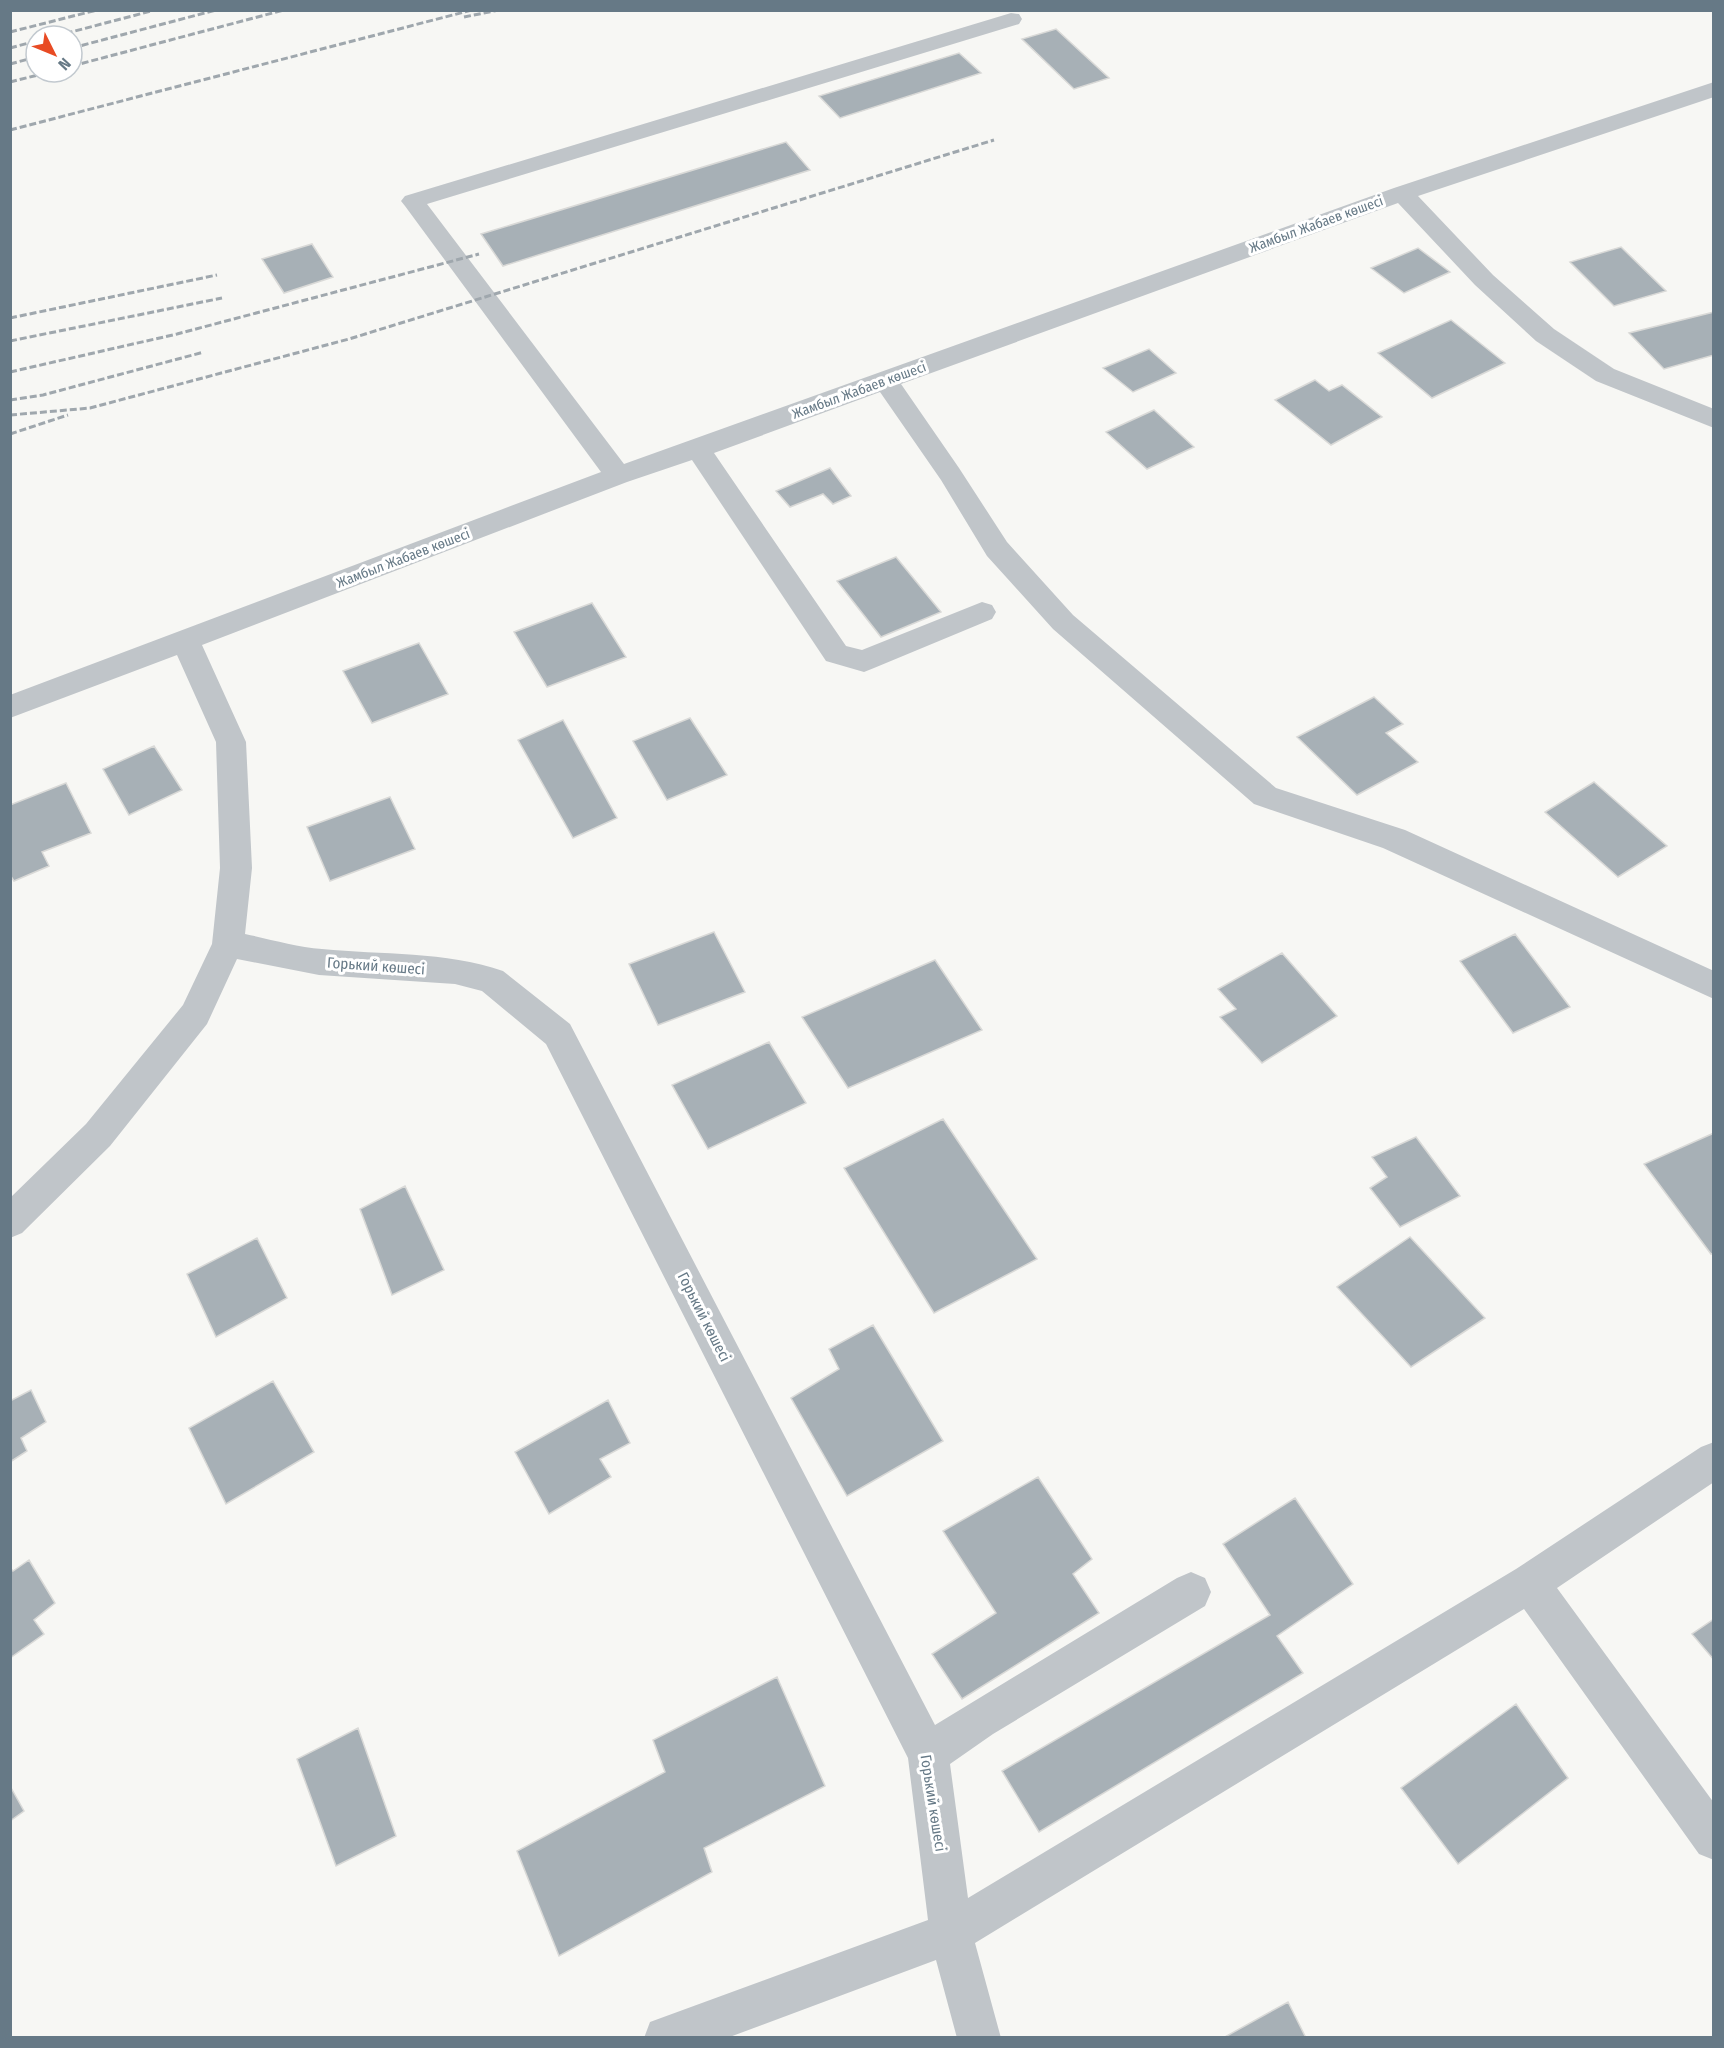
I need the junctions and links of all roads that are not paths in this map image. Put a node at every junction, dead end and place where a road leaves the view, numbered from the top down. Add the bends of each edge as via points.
1 (1011, 19) dead end
2 (1713, 89) edge
3 (1402, 193) junction
4 (885, 380) junction
5 (1713, 418) edge
6 (698, 449) junction
7 (618, 476) junction
8 (982, 612) dead end
9 (186, 642) junction
10 (10, 707) edge
11 (228, 944) junction
12 (1713, 986) edge
13 (10, 1222) edge
14 (1713, 1460) edge
15 (1530, 1583) junction
16 (1191, 1592) dead end
17 (928, 1754) junction
18 (1713, 1839) edge
19 (951, 1933) junction
20 (666, 2037) edge
21 (979, 2037) edge

1 - 7 street via 413,201
2 - 3 street, Жамбыл Жабаев көшесі
3 - 4 street, Жамбыл Жабаев көшесі
3 - 5 street via 1484,280 1545,335 1605,375
4 - 6 street, Жамбыл Жабаев көшесі
4 - 12 street via 997,549 1063,622 1265,796 1394,839
6 - 7 street, Жамбыл Жабаев көшесі
6 - 8 street via 836,654 864,661
7 - 9 street, Жамбыл Жабаев көшесі
9 - 10 street, Жамбыл Жабаев көшесі
9 - 11 street via 231,742 236,868
11 - 13 street via 195,1014 98,1135
11 - 17 street, Горький көшесі via 319,962 455,971 492,980 558,1034
14 - 15 street
15 - 18 street
15 - 19 street
16 - 17 street
17 - 19 street, Горький көшесі
19 - 20 street
19 - 21 street, Горький көшесі

